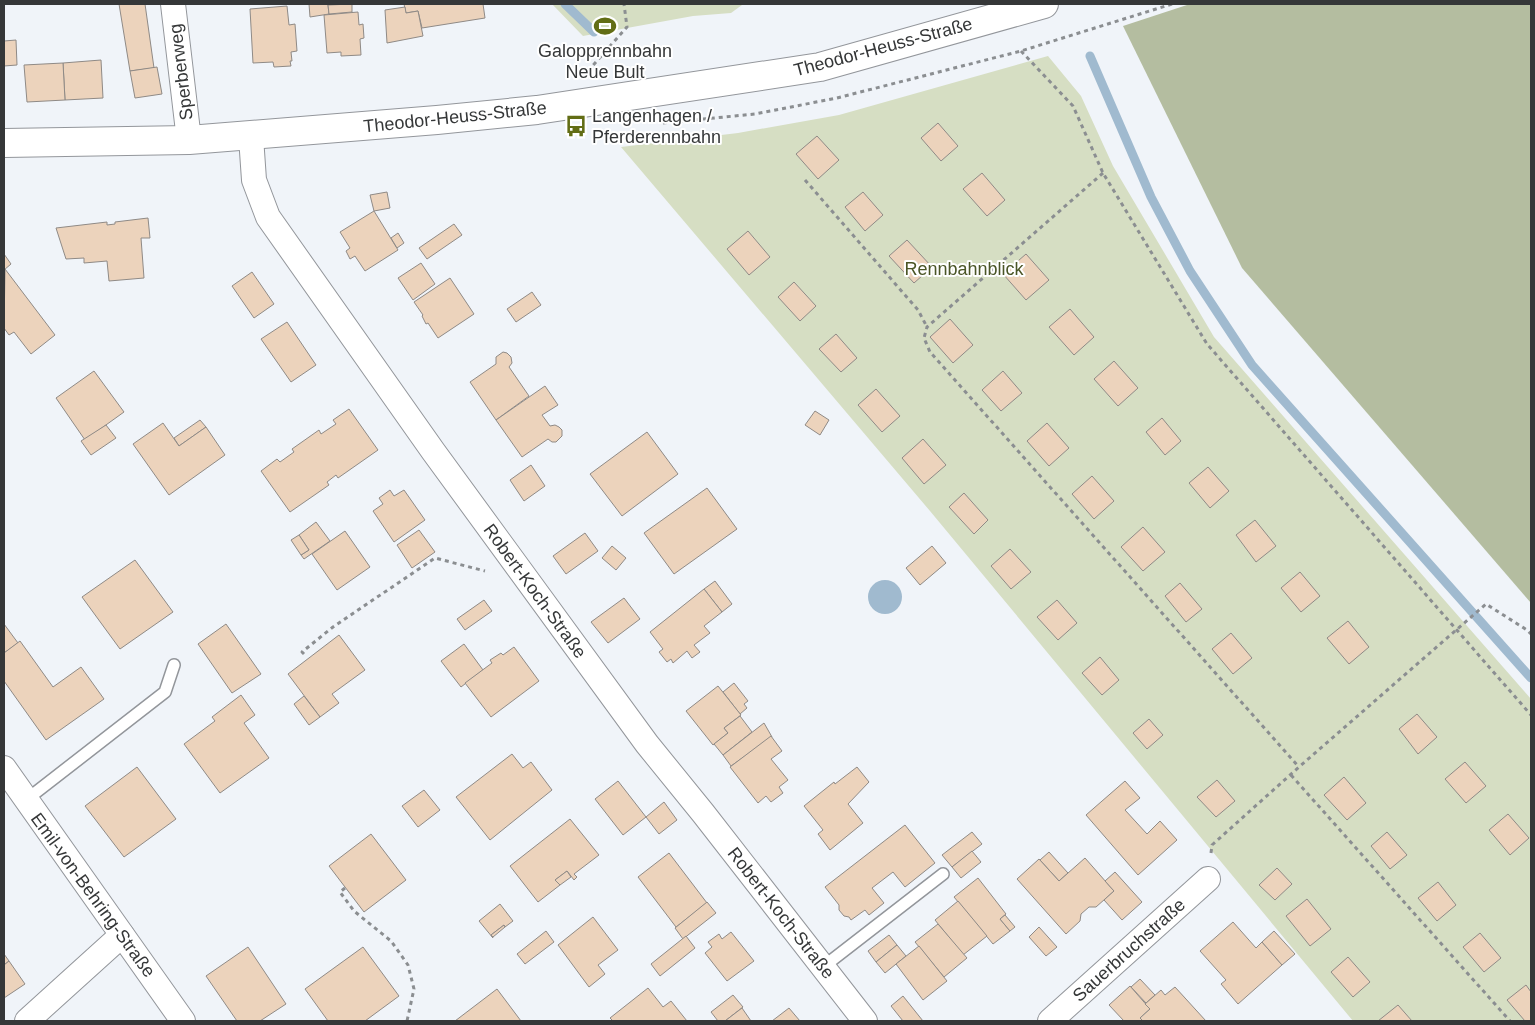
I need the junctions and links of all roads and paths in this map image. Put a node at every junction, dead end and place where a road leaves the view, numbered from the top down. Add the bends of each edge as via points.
1 (173, 4) edge
2 (624, 4) edge
3 (1044, 4) edge
4 (1172, 4) edge
5 (1021, 51) junction
6 (996, 58) dead end
7 (557, 107) junction
8 (250, 136) junction
9 (189, 140) junction
10 (4, 143) edge
11 (1104, 173) junction
12 (805, 180) dead end
13 (927, 327) junction
14 (529, 583) junction
15 (1456, 631) junction
16 (1531, 634) edge
17 (304, 654) dead end
18 (174, 665) dead end
19 (1531, 715) edge
20 (1299, 767) junction
21 (4, 768) edge
22 (1291, 774) junction
23 (26, 800) junction
24 (944, 874) dead end
25 (1208, 879) joint
26 (345, 888) dead end
27 (122, 934) junction
28 (823, 967) junction
29 (27, 1021) edge
30 (183, 1021) edge
31 (408, 1021) edge
32 (865, 1021) edge
33 (1050, 1021) edge
34 (1510, 1021) edge

1 - 9 street, Sperberweg
2 - 7 path via 627,27
3 - 7 street, Theodor-Heuss-Straße via 820,67
4 - 5 path
5 - 6 path
5 - 11 path via 1073,106
7 - 8 street, Theodor-Heuss-Straße
8 - 9 street, Theodor-Heuss-Straße
8 - 14 street, Robert-Koch-Straße via 254,180 268,217
9 - 10 street, Theodor-Heuss-Straße
11 - 13 path
11 - 15 path via 1207,344
12 - 13 path via 918,310
13 - 20 path via 924,338 930,352
14 - 17 path via 435,558 333,627 302,652
14 - 28 street, Robert-Koch-Straße via 647,744
15 - 16 path via 1486,604
15 - 19 path
15 - 20 path
18 - 23 lane via 165,692
20 - 22 path
21 - 23 street, Emil-von-Behring-Straße
22 - 25 path via 1212,845
22 - 34 path
23 - 27 street, Emil-von-Behring-Straße
24 - 28 lane
25 - 33 street, Sauerbruchstraße
26 - 31 path via 340,892 354,911 391,941 408,966 414,989
27 - 29 street
27 - 30 street, Emil-von-Behring-Straße
28 - 32 street, Robert-Koch-Straße

